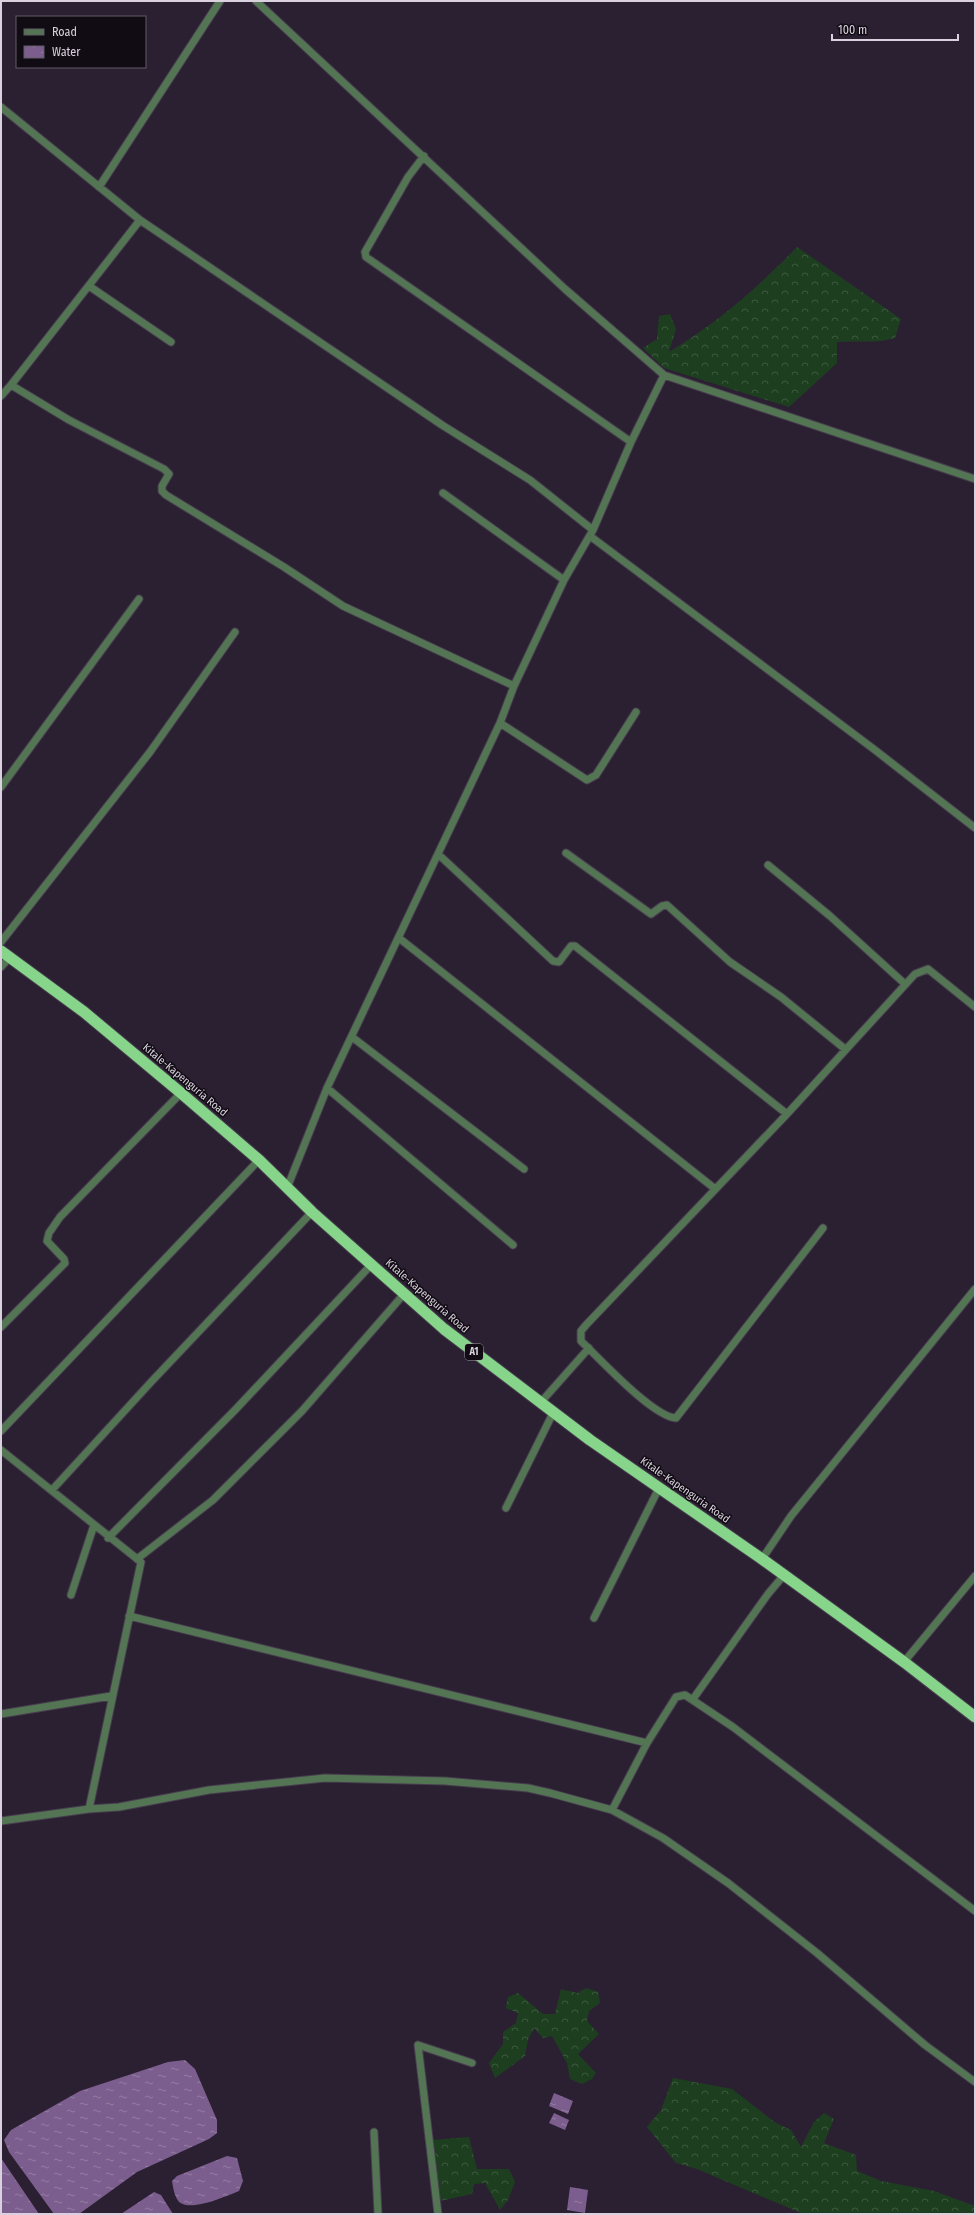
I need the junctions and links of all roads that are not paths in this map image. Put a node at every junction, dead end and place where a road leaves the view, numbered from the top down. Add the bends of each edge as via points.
1 (220, 1) edge
2 (256, 1) edge
3 (1, 106) edge
4 (424, 156) junction
5 (99, 187) junction
6 (140, 220) junction
7 (88, 286) junction
8 (171, 342) dead end
9 (664, 375) junction
10 (12, 385) junction
11 (1, 396) edge
12 (631, 442) junction
13 (975, 479) edge
14 (443, 493) dead end
15 (591, 533) junction
16 (564, 580) junction
17 (139, 599) dead end
18 (235, 632) dead end
19 (514, 686) junction
20 (636, 712) dead end
21 (500, 724) junction
22 (1, 787) edge
23 (975, 828) edge
24 (566, 853) dead end
25 (438, 854) junction
26 (768, 865) dead end
27 (399, 938) junction
28 (1, 942) edge
29 (5, 954) edge
30 (1, 967) edge
31 (905, 984) junction
32 (975, 1006) edge
33 (352, 1037) junction
34 (846, 1049) junction
35 (327, 1088) junction
36 (181, 1093) junction
37 (787, 1114) junction
38 (259, 1160) junction
39 (524, 1169) dead end
40 (287, 1188) junction
41 (714, 1188) junction
42 (312, 1212) junction
43 (823, 1228) dead end
44 (513, 1245) dead end
45 (371, 1265) junction
46 (975, 1289) edge
47 (404, 1294) junction
48 (1, 1327) edge
49 (589, 1348) junction
50 (541, 1402) junction
51 (554, 1412) junction
52 (1, 1431) edge
53 (1, 1450) edge
54 (659, 1488) junction
55 (52, 1490) junction
56 (506, 1508) dead end
57 (94, 1526) junction
58 (108, 1538) junction
59 (137, 1559) junction
60 (762, 1559) junction
61 (784, 1575) junction
62 (975, 1576) edge
63 (71, 1595) dead end
64 (129, 1616) junction
65 (594, 1618) dead end
66 (904, 1662) junction
67 (111, 1696) junction
68 (693, 1699) junction
69 (1, 1714) edge
70 (975, 1717) edge
71 (647, 1743) junction
72 (89, 1809) junction
73 (612, 1810) junction
74 (1, 1821) edge
75 (975, 1911) edge
76 (472, 2063) dead end
77 (975, 2082) edge
78 (374, 2132) dead end
79 (378, 2214) edge
80 (438, 2214) edge

1 - 5 street
2 - 4 street
3 - 5 street
4 - 9 street via 565,289
4 - 12 street via 408,177 365,252 366,257
5 - 6 street
6 - 7 street
6 - 15 street via 442,424 530,480
7 - 8 street
7 - 10 street
9 - 12 street
9 - 13 street
10 - 11 street
10 - 19 street via 76,423 164,468 169,474 162,486 166,495 343,606
12 - 15 street
14 - 16 street
15 - 16 street
15 - 23 street
16 - 19 street
17 - 22 street
18 - 28 street via 150,752
19 - 21 street
20 - 21 street via 596,774 587,780
21 - 25 street
24 - 34 street via 651,914 667,905 730,962 781,997
25 - 27 street
25 - 37 street via 554,961 559,962 571,946 575,946
26 - 31 street via 830,916
27 - 33 street
27 - 41 street
29 - 30 street
29 - 36 highway, Kitale-Kapenguria Road / A1 via 78,1008
31 - 32 street via 919,971 928,970
31 - 34 street
33 - 35 street
33 - 39 street
34 - 37 street
35 - 40 street
35 - 44 street
36 - 38 highway, Kitale-Kapenguria Road / A1
36 - 48 street via 60,1217 49,1233 47,1241 64,1259 64,1263
37 - 41 street
38 - 40 highway, Kitale-Kapenguria Road / A1
38 - 52 street
40 - 42 highway, Kitale-Kapenguria Road / A1
41 - 49 street via 586,1325 580,1335 581,1341
42 - 45 highway, Kitale-Kapenguria Road / A1
42 - 55 street
43 - 49 street via 676,1418 668,1418 639,1396
45 - 47 highway, Kitale-Kapenguria Road / A1
45 - 58 street via 236,1409
46 - 60 street via 791,1516
47 - 50 highway, Kitale-Kapenguria Road / A1 via 444,1329
47 - 59 street via 302,1411 213,1500
49 - 50 street
50 - 51 highway, Kitale-Kapenguria Road / A1
51 - 54 highway, Kitale-Kapenguria Road / A1
51 - 56 street
53 - 55 street
54 - 60 highway, Kitale-Kapenguria Road / A1
54 - 65 street
55 - 57 street
57 - 58 street
57 - 63 street
58 - 59 street
59 - 64 street via 141,1562
60 - 61 highway, Kitale-Kapenguria Road / A1
61 - 66 highway, Kitale-Kapenguria Road / A1
61 - 68 street
62 - 66 street
64 - 67 street
64 - 71 street
66 - 70 highway, Kitale-Kapenguria Road / A1
67 - 69 street
67 - 72 street
68 - 71 street via 685,1695 676,1697
68 - 75 street
71 - 73 street
72 - 73 street via 119,1807 209,1790 324,1778 445,1780 528,1788
72 - 74 street
73 - 77 street via 663,1838 728,1883 823,1958 925,2045
76 - 80 street via 418,2045
78 - 79 street

